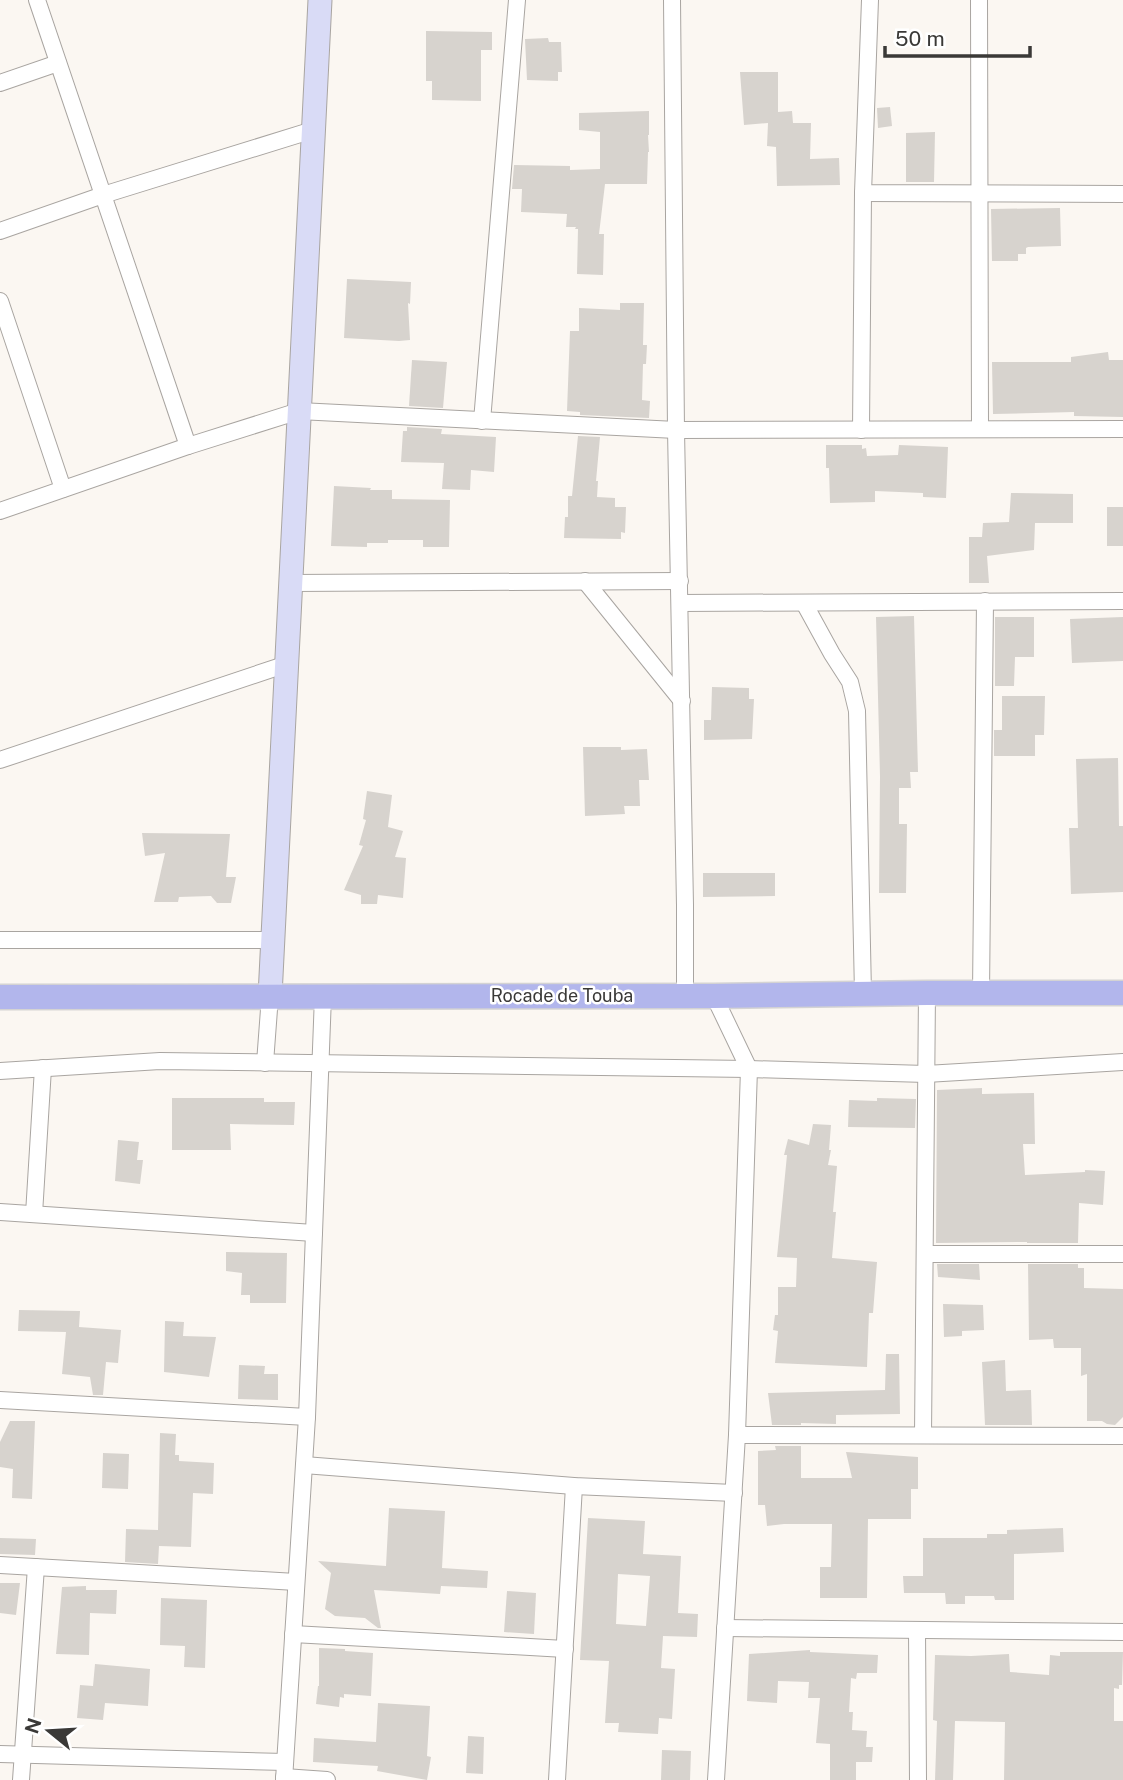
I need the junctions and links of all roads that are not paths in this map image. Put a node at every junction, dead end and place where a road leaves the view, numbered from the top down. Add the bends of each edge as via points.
1 (37, 0) edge
2 (320, 0) edge
3 (517, 0) edge
4 (672, 0) edge
5 (870, 0) edge
6 (979, 0) edge
7 (58, 63) junction
8 (0, 83) edge
9 (313, 130) junction
10 (863, 193) junction
11 (981, 194) junction
12 (1123, 194) edge
13 (103, 195) junction
14 (0, 231) edge
15 (0, 302) edge
16 (299, 411) junction
17 (482, 421) junction
18 (861, 429) junction
19 (980, 429) junction
20 (1123, 429) edge
21 (676, 430) junction
22 (188, 446) junction
23 (64, 489) junction
24 (0, 511) edge
25 (585, 581) junction
26 (680, 581) junction
27 (291, 583) junction
28 (985, 601) junction
29 (1123, 601) edge
30 (680, 603) junction
31 (804, 603) junction
32 (287, 664) junction
33 (682, 701) junction
34 (0, 760) edge
35 (0, 940) edge
36 (273, 940) junction
37 (863, 993) junction
38 (927, 993) junction
39 (981, 993) junction
40 (1123, 993) edge
41 (685, 995) junction
42 (270, 996) junction
43 (323, 996) junction
44 (714, 996) junction
45 (0, 998) edge
46 (1123, 1062) edge
47 (265, 1063) junction
48 (320, 1063) junction
49 (43, 1068) junction
50 (749, 1069) junction
51 (0, 1071) edge
52 (926, 1074) junction
53 (0, 1212) edge
54 (34, 1214) junction
55 (314, 1233) junction
56 (925, 1254) junction
57 (1123, 1254) edge
58 (0, 1399) edge
59 (307, 1417) junction
60 (737, 1434) junction
61 (923, 1435) junction
62 (1123, 1436) edge
63 (304, 1465) junction
64 (574, 1486) junction
65 (734, 1493) junction
66 (0, 1565) edge
67 (36, 1567) junction
68 (296, 1582) junction
69 (725, 1628) junction
70 (917, 1630) junction
71 (1123, 1632) edge
72 (293, 1634) junction
73 (565, 1649) junction
74 (0, 1754) edge
75 (22, 1755) junction
76 (284, 1773) edge
77 (21, 1780) edge
78 (327, 1780) edge
79 (557, 1780) edge
80 (716, 1780) edge
81 (918, 1780) edge

1 - 7 street
2 - 9 main road
3 - 17 street
4 - 21 street
5 - 10 street
6 - 11 street
7 - 8 street
7 - 13 street
9 - 13 street
9 - 16 main road
10 - 11 street
10 - 18 street
11 - 12 street
11 - 19 street
13 - 14 street
13 - 22 street
15 - 23 street
16 - 17 street
16 - 22 street
16 - 27 main road
17 - 21 street
18 - 19 street
18 - 21 street
19 - 20 street
21 - 26 street
22 - 23 street
23 - 24 street
25 - 26 street
25 - 27 street
25 - 33 street
26 - 30 street
27 - 32 main road
28 - 29 street
28 - 31 street
28 - 39 street
30 - 31 street
30 - 33 street
31 - 37 street via 850,681 857,711
32 - 34 street
32 - 36 main road
33 - 41 street
35 - 36 street
36 - 42 main road
37 - 38 main road, Rocade de Touba
37 - 44 main road, Rocade de Touba
38 - 39 main road, Rocade de Touba
38 - 52 street
39 - 40 main road, Rocade de Touba
41 - 43 main road, Rocade de Touba
41 - 44 main road, Rocade de Touba
42 - 43 main road, Rocade de Touba
42 - 45 main road, Rocade de Touba
42 - 47 street
43 - 48 street
44 - 50 street
46 - 52 street
47 - 48 street
47 - 49 street via 160,1061
48 - 50 street
48 - 55 street
49 - 51 street
49 - 54 street
50 - 52 street
50 - 60 street
52 - 56 street
53 - 54 street
54 - 55 street
55 - 59 street
56 - 57 street
56 - 61 street
58 - 59 street
59 - 63 street
60 - 61 street
60 - 65 street
61 - 62 street
63 - 64 street
63 - 68 street
64 - 65 street
64 - 73 street
65 - 69 street
66 - 67 street
67 - 68 street
67 - 75 street
68 - 72 street
69 - 70 street
69 - 80 street
70 - 71 street
70 - 81 street
72 - 73 street
72 - 76 street
73 - 79 street
74 - 75 street
75 - 76 street
75 - 77 street
76 - 78 street

